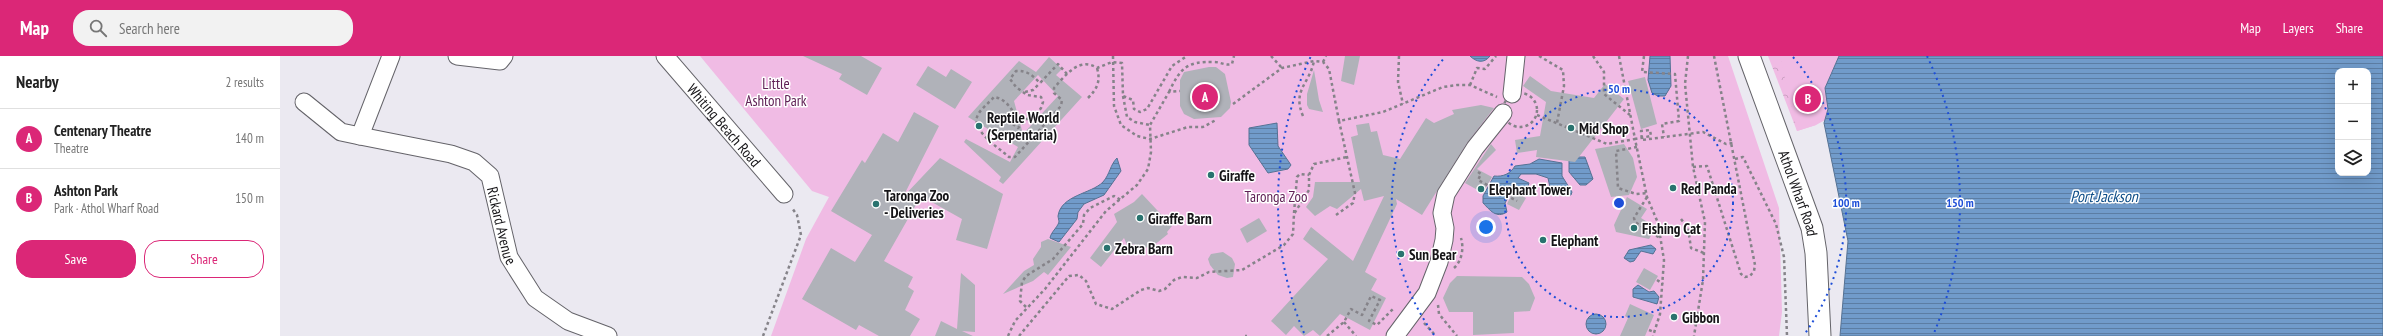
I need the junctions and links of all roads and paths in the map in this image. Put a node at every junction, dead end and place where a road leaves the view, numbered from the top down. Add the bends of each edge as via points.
1 (391, 56) edge
2 (457, 56) edge
3 (504, 56) edge
4 (665, 56) edge
5 (1113, 56) edge
6 (1187, 56) edge
7 (1234, 56) edge
8 (1271, 56) edge
9 (1326, 56) edge
10 (1399, 56) edge
11 (1496, 56) edge
12 (1516, 56) edge
13 (1539, 56) edge
14 (1593, 56) edge
15 (1619, 56) edge
16 (1644, 56) edge
17 (1688, 56) edge
18 (1714, 56) edge
19 (1749, 56) edge
20 (1112, 62) junction
21 (1314, 62) junction
22 (1323, 62) junction
23 (1097, 68) junction
24 (1282, 68) junction
25 (1068, 74) junction
26 (1040, 83) junction
27 (1470, 85) junction
28 (1180, 91) dead end
29 (1025, 92) junction
30 (1169, 92) junction
31 (1123, 96) junction
32 (1088, 98) dead end
33 (304, 102) dead end
34 (1507, 103) junction
35 (1233, 104) dead end
36 (1403, 104) junction
37 (1537, 115) junction
38 (1630, 115) junction
39 (1303, 116) dead end
40 (1216, 120) dead end
41 (1339, 121) junction
42 (1556, 123) junction
43 (1150, 125) junction
44 (1525, 126) dead end
45 (1690, 134) junction
46 (360, 136) junction
47 (1664, 137) junction
48 (1150, 139) junction
49 (1635, 139) junction
50 (1732, 143) junction
51 (1637, 147) junction
52 (1347, 157) junction
53 (1735, 159) junction
54 (1693, 167) junction
55 (1309, 175) junction
56 (1478, 180) dead end
57 (784, 194) joint
58 (1647, 195) junction
59 (1121, 200) junction
60 (1517, 201) dead end
61 (1294, 214) junction
62 (1336, 215) dead end
63 (1681, 219) dead end
64 (1660, 239) junction
65 (1704, 253) junction
66 (1657, 280) dead end
67 (1663, 284) junction
68 (1399, 304) dead end
69 (1026, 307) junction
70 (1344, 322) junction
71 (1649, 330) dead end
72 (1654, 332) junction
73 (608, 336) edge
74 (763, 336) edge
75 (1008, 336) edge
76 (1019, 336) edge
77 (1327, 336) edge
78 (1356, 336) edge
79 (1395, 336) edge
80 (1653, 336) edge
81 (1694, 336) edge
82 (1787, 336) edge
83 (1820, 336) edge

1 - 46 street
2 - 3 street via 500,61
4 - 57 street, Whiting Beach Road
5 - 20 path
6 - 31 path via 1172,66 1147,109 1140,112 1134,109 1132,100
7 - 30 path via 1232,64 1190,64 1179,72
8 - 24 path
9 - 22 path
10 - 36 path via 1398,82
11 - 27 path via 1485,70 1477,68
12 - 34 street
13 - 42 path via 1563,70 1564,86
14 - 38 path via 1604,72 1604,94
15 - 38 path
16 - 47 path via 1642,72 1674,74 1679,121 1662,124
17 - 45 path via 1685,84
18 - 50 path
19 - 83 main road, Athol Wharf Road via 1812,228 1816,253
20 - 23 path
20 - 31 path via 1122,63
20 - 48 path via 1114,106 1121,125 1137,136
21 - 22 path
21 - 24 path
21 - 39 path via 1300,91 1300,108
22 - 41 path via 1329,69
23 - 25 path via 1083,63 1074,67
23 - 32 path via 1098,84
24 - 35 path
25 - 26 path via 1058,64
25 - 29 path via 1054,88 1054,93 1062,100 1061,106 1015,157 1009,157 980,131 976,124 977,115 994,98 999,98 1012,110 1010,122 1018,128 1024,121 1036,115 1043,102 1040,97 1027,95
26 - 29 path via 1033,90
26 - 29 path via 1030,74 1021,70 1016,71 1010,79 1012,84
27 - 34 path
27 - 36 path via 1443,87
28 - 30 path
30 - 43 path
31 - 43 path via 1127,117 1134,122
33 - 46 street, Rickard Avenue via 341,132
34 - 37 path via 1518,92 1529,95 1536,103
34 - 79 street via 1446,194 1442,213 1444,240 1439,262 1427,292
36 - 41 path via 1383,112
37 - 42 path
37 - 44 path
38 - 49 path
40 - 48 path via 1203,126 1188,127
41 - 52 path
42 - 49 path via 1607,144
43 - 48 path
45 - 47 path
45 - 50 path via 1703,132 1726,144
45 - 54 path
46 - 73 street, Rickard Avenue via 451,154 474,162 490,176 509,257 535,298 568,321
47 - 49 path
48 - 59 path via 1148,169 1137,185
49 - 51 path
50 - 53 path
51 - 58 path
51 - 58 path via 1616,151 1618,188
52 - 55 path via 1314,164
52 - 62 path via 1355,193 1353,203
53 - 54 path via 1755,265 1750,276 1745,277 1740,274 1707,166
53 - 82 path via 1743,157 1776,224 1784,257
54 - 65 path via 1705,222
55 - 61 path via 1309,190
55 - 61 path via 1300,174 1297,177
56 - 60 path
57 - 74 path via 797,216 801,235
58 - 64 path via 1658,223
58 - 64 path via 1634,218 1635,222
59 - 69 path via 1106,211 1045,289
59 - 69 path via 1114,196 1090,208 1084,215 1083,224 1053,259 1026,276 1022,282 1020,301
61 - 76 path via 1293,234 1284,245 1242,270 1209,272 1197,278 1182,277 1159,291 1148,288 1141,290 1112,309 1096,304 1086,280 1079,275 1069,276
63 - 65 path via 1688,228 1691,248
64 - 67 path via 1664,260
65 - 81 path via 1703,280
66 - 67 path
67 - 72 path via 1660,314
68 - 70 path via 1377,325 1369,321 1380,300 1371,296 1362,315 1351,309
69 - 75 path
70 - 77 path
70 - 78 path
71 - 72 path
72 - 80 path

